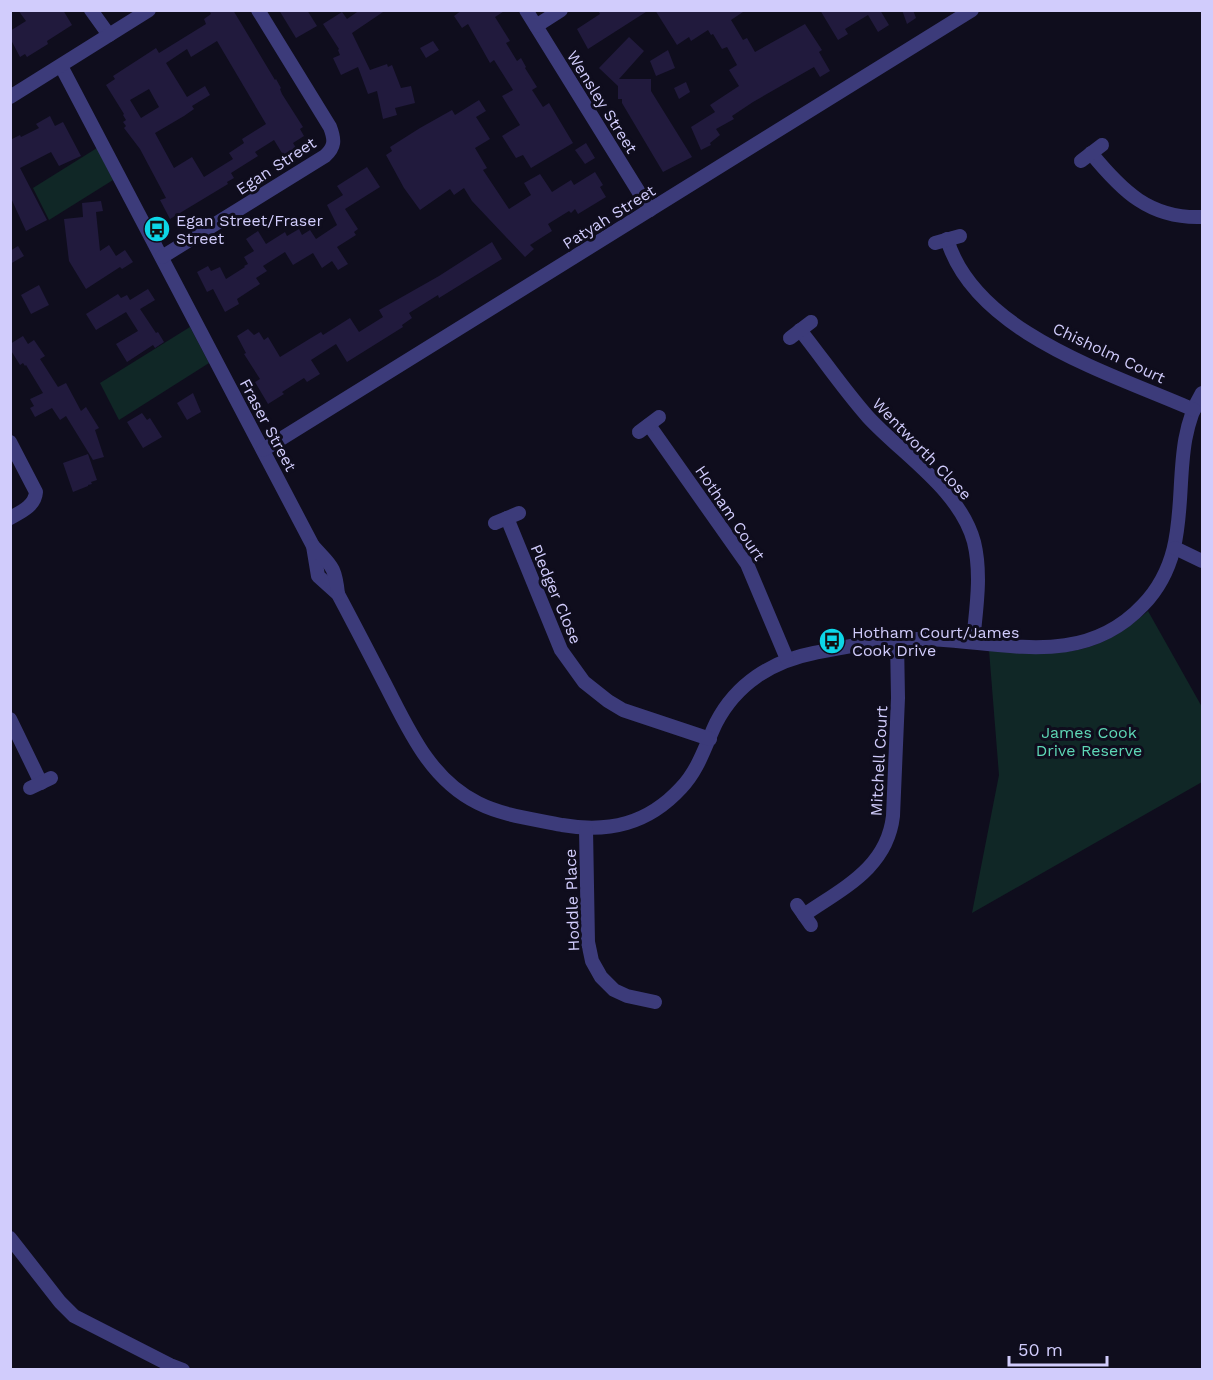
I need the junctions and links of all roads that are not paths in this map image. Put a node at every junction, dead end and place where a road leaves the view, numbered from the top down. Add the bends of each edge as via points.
1 (91, 10) edge
2 (148, 10) edge
3 (258, 10) edge
4 (526, 10) edge
5 (561, 10) edge
6 (972, 10) edge
7 (536, 26) junction
8 (109, 35) junction
9 (61, 66) junction
10 (10, 97) edge
11 (1091, 153) dead end
12 (650, 210) junction
13 (1203, 217) edge
14 (948, 239) dead end
15 (162, 257) junction
16 (800, 330) dead end
17 (1203, 393) edge
18 (1194, 410) junction
19 (649, 424) dead end
20 (10, 442) edge
21 (262, 450) junction
22 (10, 518) edge
23 (507, 518) dead end
24 (1174, 548) junction
25 (1203, 561) edge
26 (897, 640) junction
27 (974, 642) junction
28 (787, 660) junction
29 (10, 718) edge
30 (710, 739) junction
31 (40, 783) dead end
32 (586, 829) junction
33 (804, 915) dead end
34 (656, 1001) dead end
35 (10, 1238) edge
36 (183, 1370) edge

1 - 8 street
2 - 8 street
3 - 15 street, Egan Street via 330,128 333,147 325,156
4 - 7 street, Wensley Street
5 - 7 street
6 - 12 street, Patyah Street
7 - 12 street, Wensley Street
8 - 9 street
9 - 10 street
9 - 15 street, Fraser Street
11 - 13 street via 1117,184 1140,202 1176,215
12 - 21 street, Patyah Street
14 - 18 street, Chisholm Court via 967,281 997,312 1059,351
15 - 21 street, Fraser Street
16 - 27 street, Wentworth Close via 870,419 960,510 977,560
17 - 18 street, Fraser Street
18 - 24 street, Fraser Street via 1184,457
19 - 28 street, Hotham Court via 747,564
20 - 22 street via 36,492 33,502
21 - 32 street, Fraser Street via 313,546 318,576 338,594 415,741 434,768 455,788 498,812
23 - 30 street, Pledger Close via 561,650 584,682 623,710
24 - 25 street
24 - 27 street, Fraser Street via 1157,588 1130,618 1108,632 1063,647
26 - 27 street, Fraser Street
26 - 28 street, Fraser Street
26 - 33 street, Mitchell Court via 898,698 890,835 870,867
28 - 30 street, Fraser Street via 764,671 737,693
29 - 31 street
30 - 32 street, Fraser Street via 689,779 666,802 637,820
32 - 34 street, Hoddle Place via 588,942 592,961 614,990
35 - 36 street via 74,1316

